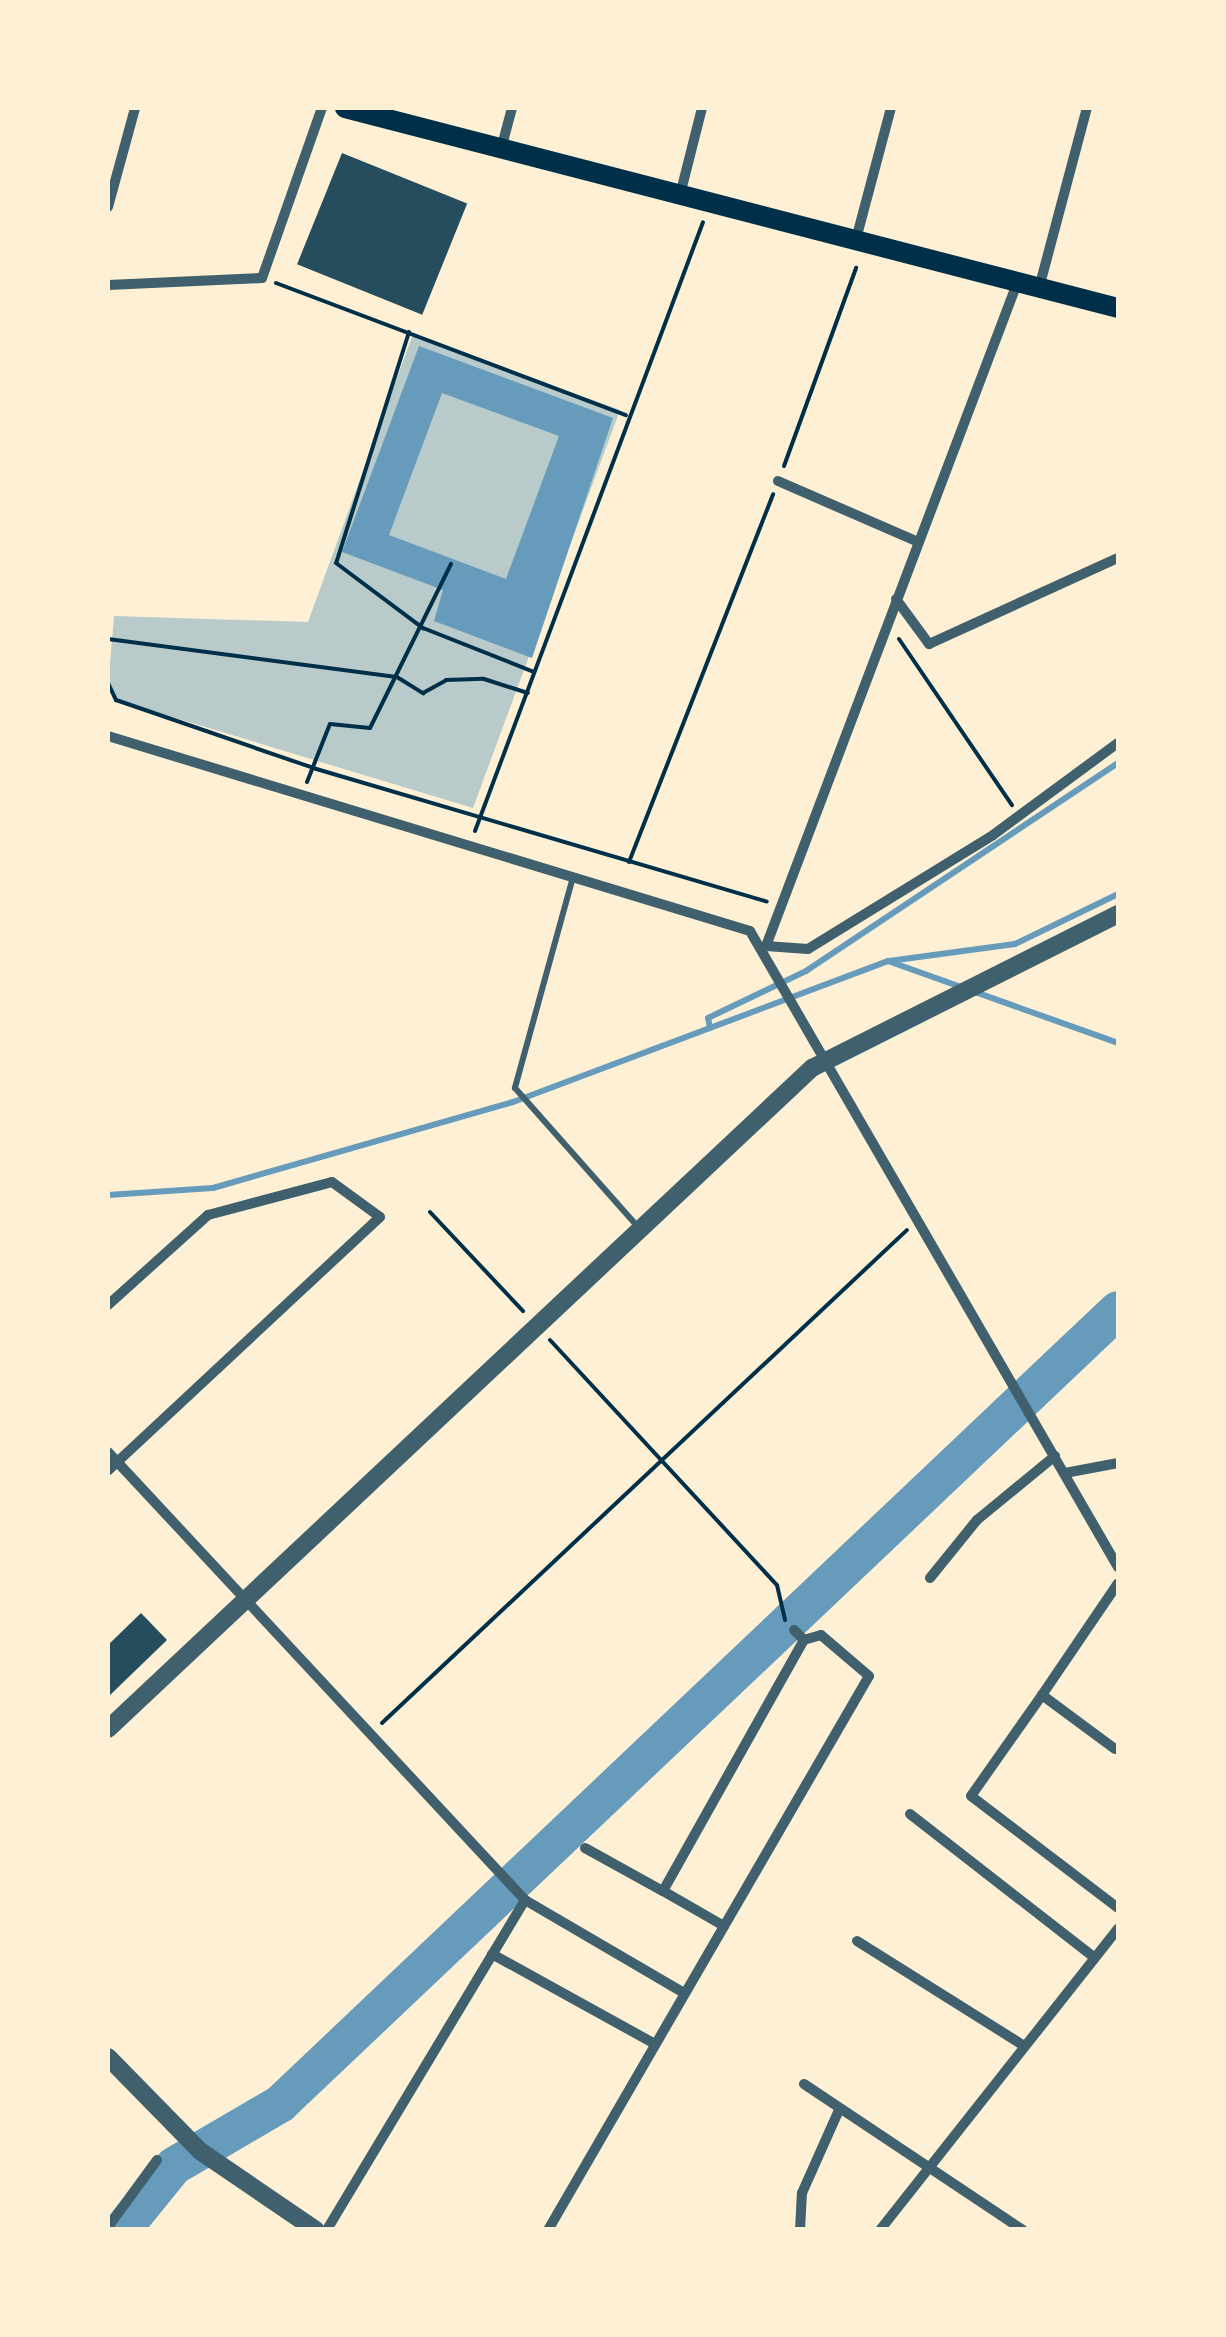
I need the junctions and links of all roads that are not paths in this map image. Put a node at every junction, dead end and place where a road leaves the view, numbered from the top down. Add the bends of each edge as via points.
1 (136, 108) edge
2 (322, 108) edge
3 (345, 108) edge
4 (512, 108) edge
5 (702, 108) edge
6 (890, 108) edge
7 (1087, 108) edge
8 (501, 149) junction
9 (681, 191) junction
10 (108, 207) edge
11 (855, 244) junction
12 (108, 286) edge
13 (1016, 286) junction
14 (1039, 289) junction
15 (1118, 308) edge
16 (778, 481) road end
17 (918, 542) junction
18 (1118, 558) edge
19 (896, 599) junction
20 (108, 736) edge
21 (1118, 743) edge
22 (574, 876) junction
23 (1118, 914) edge
24 (766, 946) junction
25 (829, 1055) junction
26 (639, 1228) junction
27 (108, 1305) edge
28 (108, 1452) edge
29 (1056, 1456) junction
30 (117, 1462) junction
31 (1118, 1463) edge
32 (108, 1471) edge
33 (1065, 1473) junction
34 (1118, 1566) edge
35 (930, 1578) dead end
36 (1118, 1582) edge
37 (244, 1604) junction
38 (794, 1630) dead end
39 (804, 1640) junction
40 (1042, 1695) junction
41 (108, 1729) edge
42 (1116, 1749) dead end
43 (910, 1814) dead end
44 (585, 1848) dead end
45 (662, 1890) junction
46 (521, 1898) junction
47 (1118, 1908) edge
48 (724, 1926) junction
49 (1118, 1929) edge
50 (857, 1941) dead end
51 (492, 1954) junction
52 (1095, 1958) junction
53 (684, 1993) junction
54 (655, 2044) junction
55 (1023, 2045) junction
56 (108, 2059) edge
57 (804, 2084) dead end
58 (838, 2112) junction
59 (157, 2160) dead end
60 (923, 2166) junction
61 (108, 2227) edge
62 (316, 2230) edge
63 (327, 2230) edge
64 (548, 2230) edge
65 (800, 2230) edge
66 (880, 2230) edge
67 (1023, 2230) edge

1 - 10 street
2 - 12 street via 262,278
3 - 8 main road
4 - 8 street
5 - 9 street
6 - 11 street
7 - 14 street
8 - 9 main road
9 - 11 main road
11 - 13 main road
13 - 14 main road
13 - 17 street
14 - 15 main road
16 - 17 street
17 - 19 street
18 - 19 street via 929,644
19 - 24 street via 774,904
20 - 22 street
21 - 24 street via 1020,817 808,950
22 - 24 street via 750,931
22 - 26 lane via 515,1088 522,1104
23 - 25 street
24 - 25 street
25 - 26 street
25 - 29 street via 915,1223
26 - 37 street
27 - 30 street via 208,1214 332,1182 380,1217
28 - 30 street
29 - 33 street
29 - 35 street via 977,1520
30 - 32 street
30 - 37 street
31 - 33 street
33 - 34 street
36 - 40 street
37 - 41 street
37 - 46 street
38 - 39 street
39 - 45 street
39 - 48 street via 821,1636 868,1676
40 - 42 street
40 - 47 street via 970,1796
43 - 52 street
44 - 45 street
45 - 48 street
46 - 51 street
46 - 53 street
48 - 53 street
49 - 52 street
50 - 55 street
51 - 54 street
51 - 63 street
52 - 55 street
53 - 54 street
54 - 64 street
55 - 60 street
56 - 62 street via 200,2151
57 - 58 street
58 - 60 street
58 - 65 street via 802,2193
59 - 61 street
60 - 66 street
60 - 67 street

